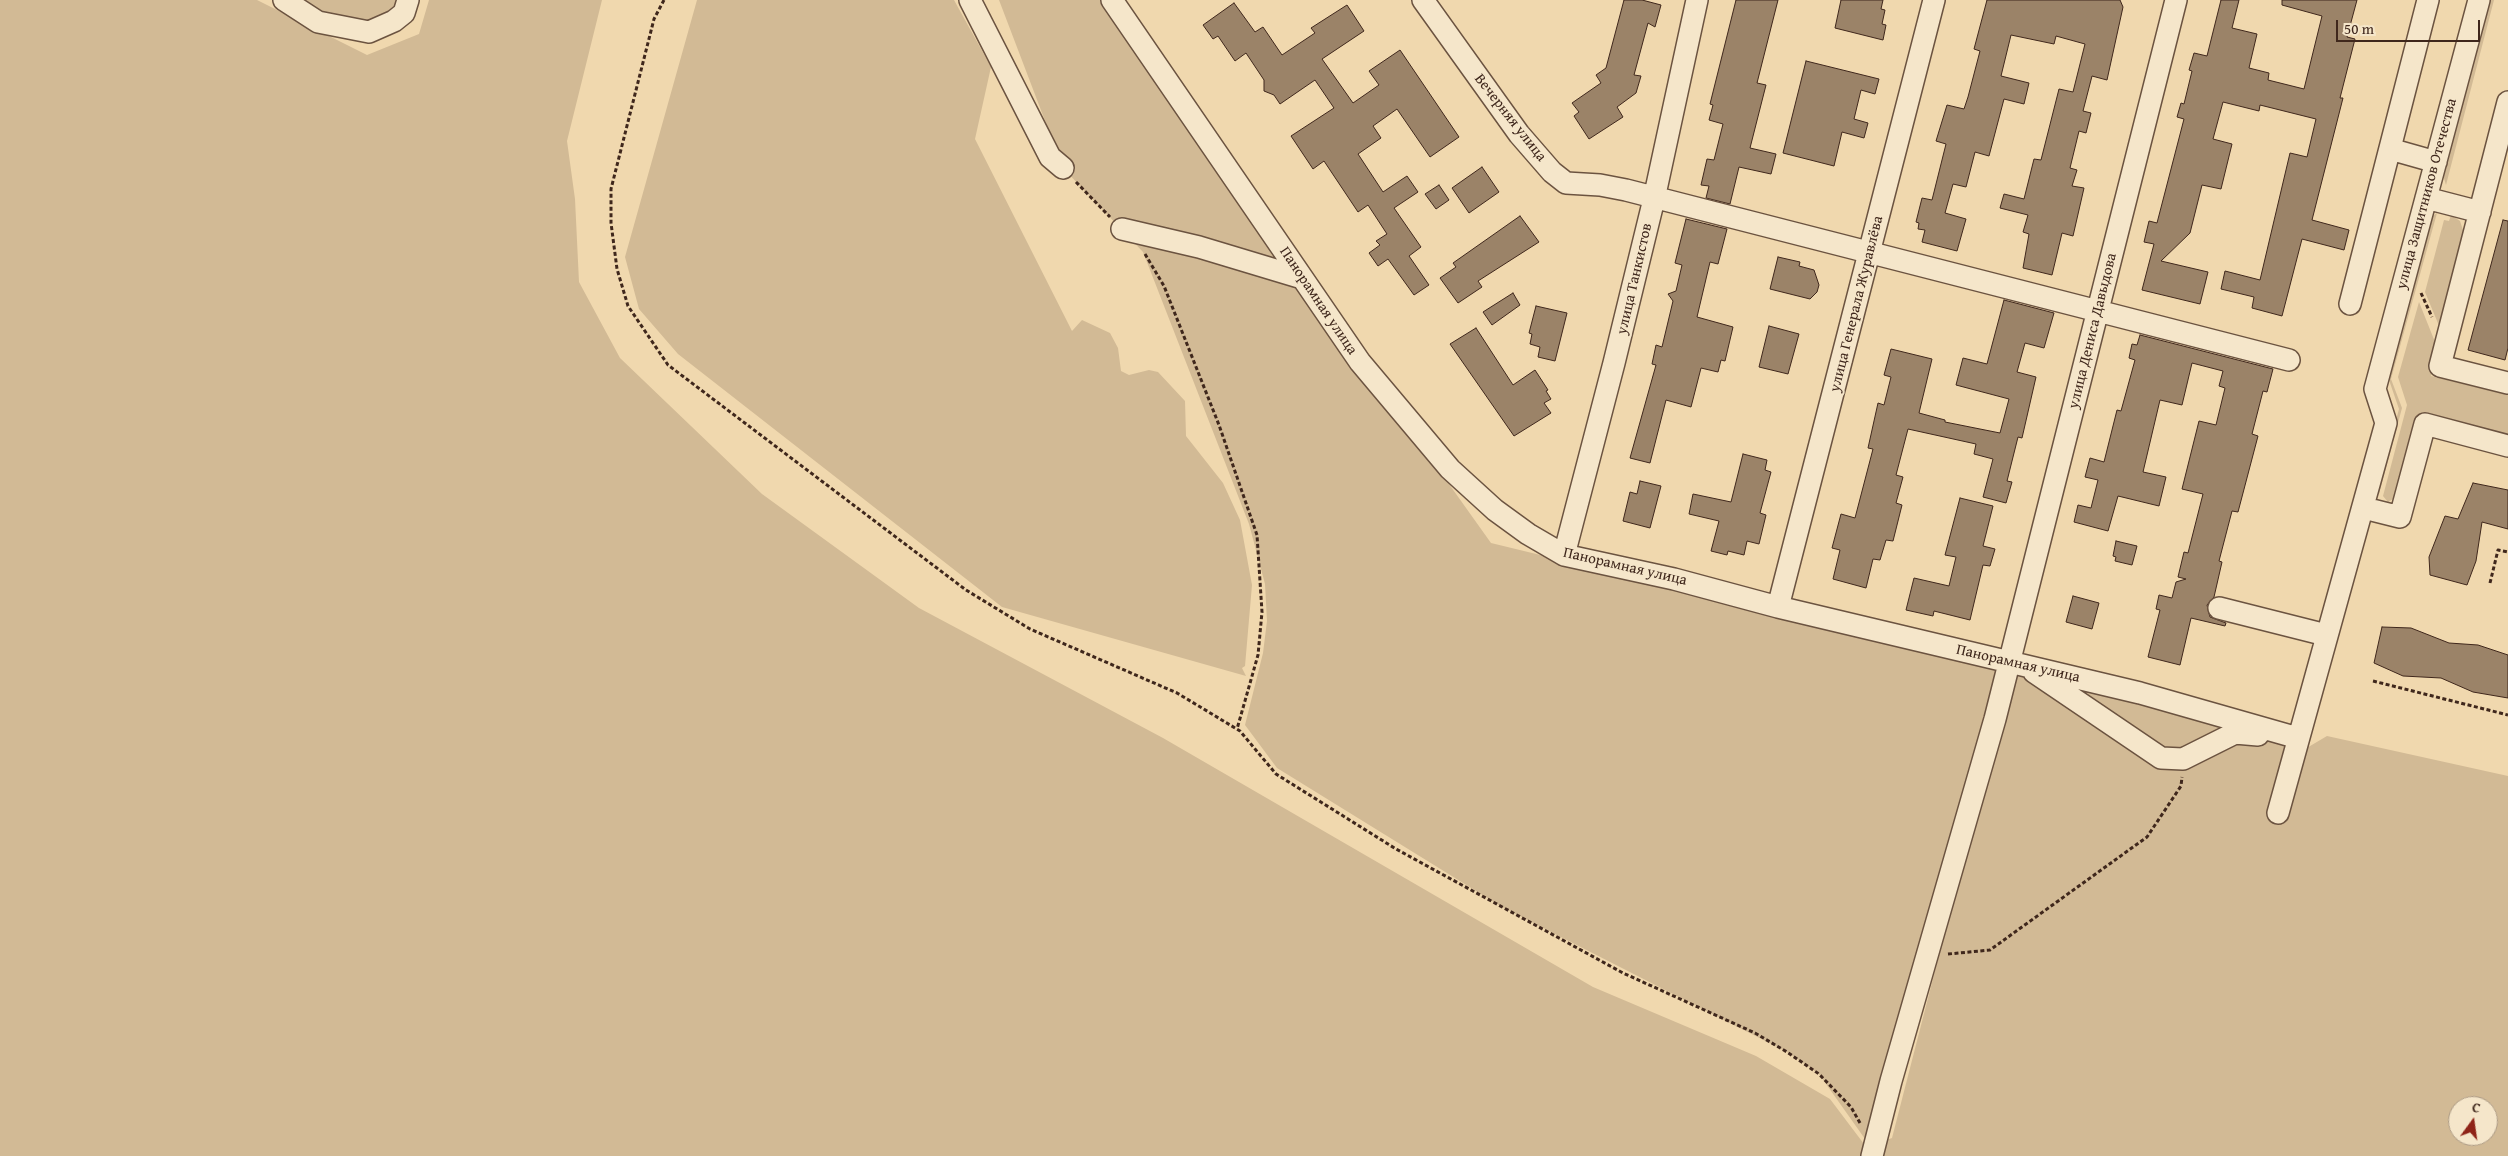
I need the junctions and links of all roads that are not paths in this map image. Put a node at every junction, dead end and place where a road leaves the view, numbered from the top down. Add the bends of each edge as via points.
1 (284, 0) edge
2 (408, 0) edge
3 (970, 0) edge
4 (1112, 0) edge
5 (1423, 0) edge
6 (1697, 0) edge
7 (1934, 0) edge
8 (2176, 0) edge
9 (2428, 0) edge
10 (2479, 0) edge
11 (2508, 102) edge
12 (2390, 149) junction
13 (2436, 162) junction
14 (1063, 168) road end
15 (2426, 198) junction
16 (1654, 199) junction
17 (2480, 212) junction
18 (1122, 229) road end
19 (1870, 253) junction
20 (1302, 278) junction
21 (2350, 304) dead end
22 (2099, 310) junction
23 (2289, 360) dead end
24 (2508, 383) edge
25 (2508, 446) edge
26 (2364, 508) junction
27 (1564, 555) junction
28 (1778, 607) junction
29 (2219, 608) dead end
30 (2326, 635) junction
31 (2016, 663) junction
32 (2298, 738) junction
33 (2278, 813) dead end
34 (1872, 1153) edge

1 - 2 street via 318,22 369,32 404,13
3 - 14 street via 1050,157
4 - 20 street, Панорамная улица
5 - 16 street, Вечерняя улица via 1519,134 1552,172 1566,183 1600,185
6 - 16 street, улица Танкистов
7 - 19 street, улица Генерала Журавлёва
8 - 22 street, улица Дениса Давыдова
9 - 12 street
10 - 13 street, улица Защитников Отечества
11 - 17 street
12 - 13 street
12 - 21 street
13 - 15 street, улица Защитников Отечества
15 - 17 street
15 - 26 street, улица Защитников Отечества via 2376,389 2386,423
16 - 19 street, Вечерняя улица
16 - 27 street, улица Танкистов
17 - 24 street via 2440,366
18 - 20 street via 1199,247
19 - 22 street, Вечерняя улица
19 - 28 street, улица Генерала Журавлёва
20 - 27 street, Панорамная улица via 1360,362 1450,469 1495,510
22 - 23 street, Вечерняя улица
22 - 31 street, улица Дениса Давыдова
25 - 26 street via 2425,424 2400,517
26 - 30 street
27 - 28 street, Панорамная улица via 1674,578
28 - 31 street, Панорамная улица
29 - 30 street
30 - 32 street
31 - 32 street, Панорамная улица via 2140,693
31 - 32 street via 2161,758 2183,759 2235,733
31 - 34 street, улица Дениса Давыдова via 1995,719
32 - 33 street

